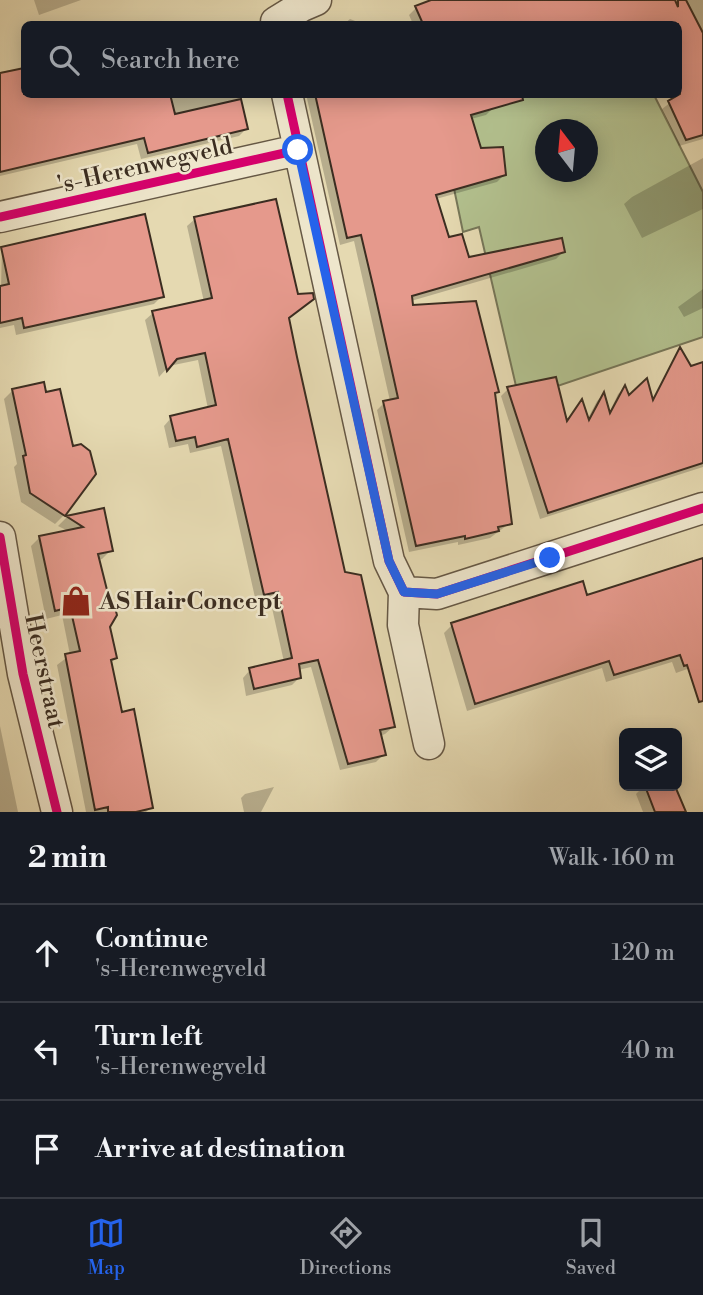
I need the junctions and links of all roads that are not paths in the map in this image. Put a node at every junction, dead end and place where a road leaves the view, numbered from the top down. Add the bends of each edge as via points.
1 (316, 0) edge
2 (278, 21) edge
3 (288, 98) edge
4 (298, 150) junction
5 (0, 217) edge
6 (703, 508) edge
7 (0, 537) edge
8 (404, 592) junction
9 (429, 744) dead end
10 (57, 812) edge

1 - 2 street
3 - 4 street
4 - 5 street, 's-Herenwegveld
4 - 8 street via 389,561
6 - 8 street via 437,594
7 - 10 street, Heerstraat via 23,674
8 - 9 street via 403,625

